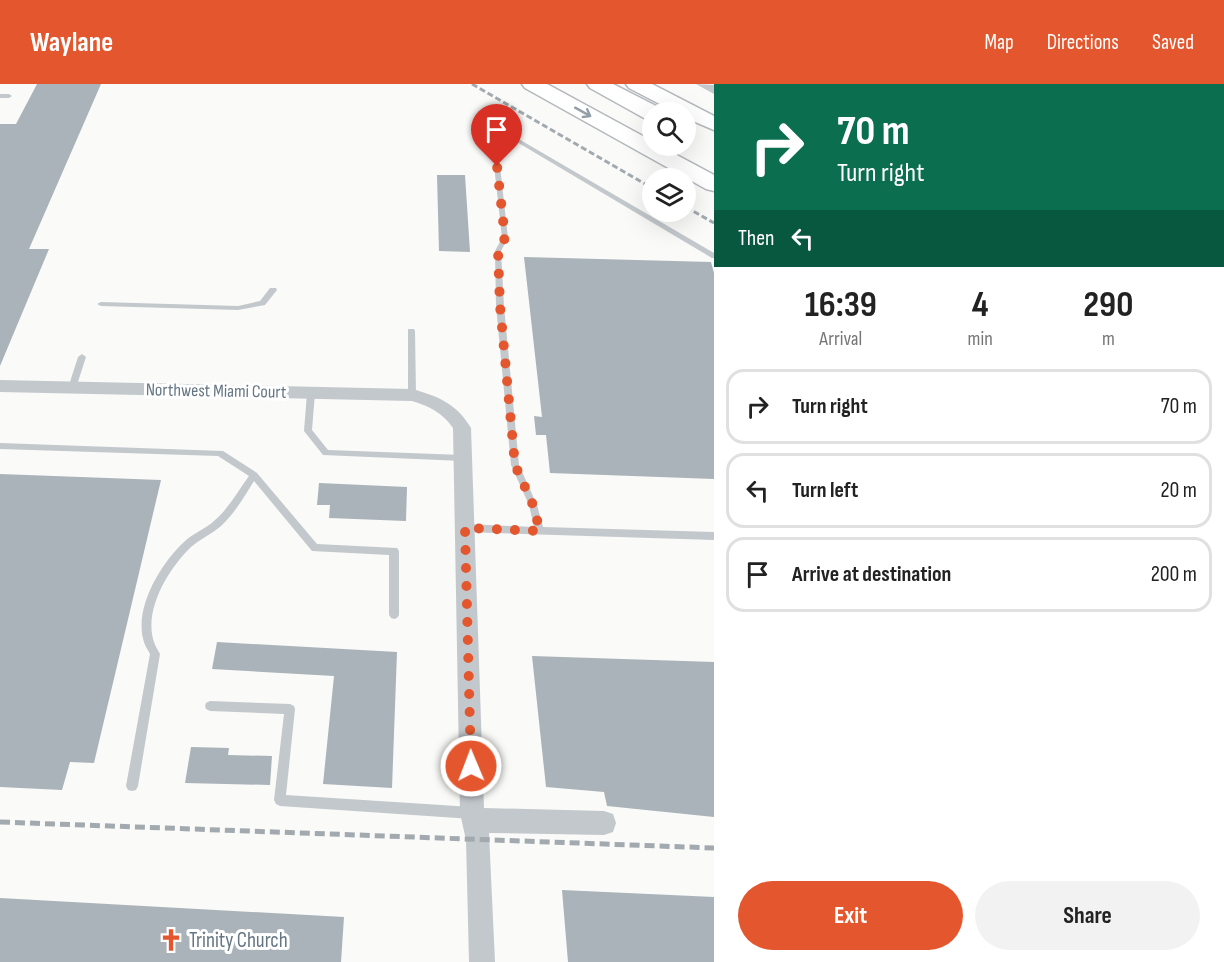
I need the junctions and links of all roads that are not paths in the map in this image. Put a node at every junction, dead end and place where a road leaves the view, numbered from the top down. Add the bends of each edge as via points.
1 (532, 84) edge
2 (573, 84) edge
3 (597, 84) edge
4 (636, 84) edge
5 (702, 84) edge
6 (714, 90) edge
7 (0, 96) edge
8 (9, 96) dead end
9 (642, 108) edge
10 (642, 122) edge
11 (714, 124) edge
12 (696, 135) edge
13 (714, 145) edge
14 (696, 149) edge
15 (714, 159) edge
16 (714, 184) edge
17 (714, 256) edge
18 (273, 290) dead end
19 (101, 304) dead end
20 (411, 331) dead end
21 (82, 357) dead end
22 (0, 386) edge
23 (72, 388) junction
24 (311, 393) junction
25 (422, 397) junction
26 (0, 446) edge
27 (463, 458) junction
28 (254, 475) junction
29 (465, 528) junction
30 (540, 531) junction
31 (714, 536) edge
32 (394, 615) dead end
33 (210, 706) dead end
34 (132, 786) dead end
35 (473, 817) junction
36 (604, 823) dead end
37 (482, 962) edge

1 -> 16 highway
2 - 10 highway
3 - 9 highway
4 - 11 highway
5 - 6 street
7 - 8 lane
12 - 13 highway
14 - 15 highway
17 - 30 lane via 505,133 494,138 505,238 498,251 500,306 515,465
18 - 19 lane via 262,303 238,308
20 - 25 lane
21 - 23 lane
22 - 23 street, Northwest Miami Court
23 - 24 street, Northwest Miami Court
24 - 25 street, Northwest Miami Court
24 - 27 lane via 308,431 326,453
25 - 27 street via 458,418
26 - 28 lane via 220,453
27 - 29 street
28 - 32 lane via 315,548 394,551
28 - 34 lane via 218,523 187,545 170,565 151,599 148,645 155,654
29 - 30 lane
29 - 35 street
30 - 31 lane
33 - 35 lane via 290,709 280,800
35 - 36 street
35 - 37 street via 478,840

